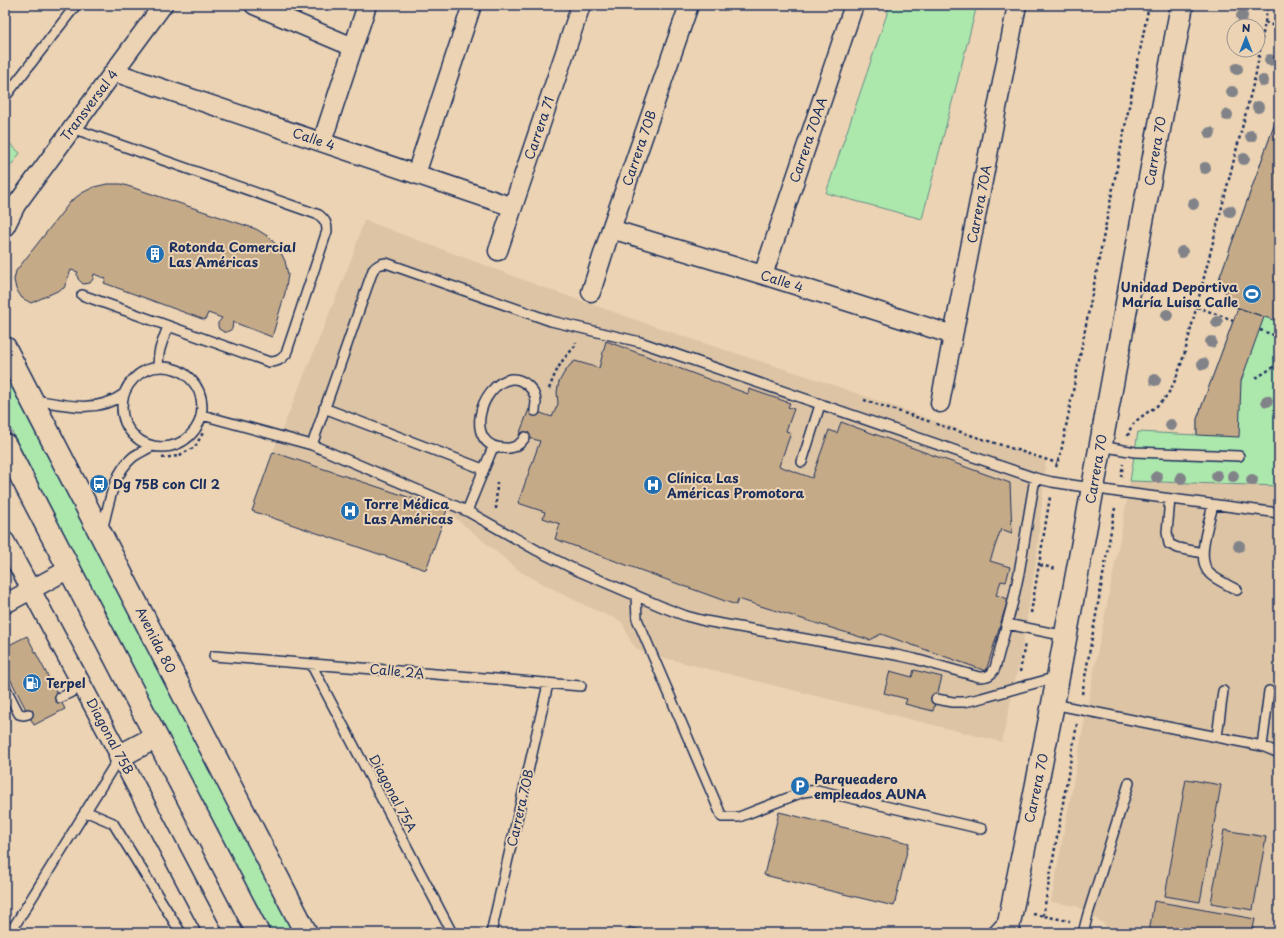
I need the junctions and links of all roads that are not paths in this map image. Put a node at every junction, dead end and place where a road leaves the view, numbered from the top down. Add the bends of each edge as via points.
1 (76, 5) edge
2 (163, 5) edge
3 (254, 5) edge
4 (367, 5) edge
5 (472, 5) edge
6 (581, 5) edge
7 (689, 5) edge
8 (854, 5) edge
9 (1017, 5) edge
10 (1182, 5) edge
11 (353, 47) junction
12 (114, 72) junction
13 (5, 96) edge
14 (72, 128) junction
15 (322, 142) junction
16 (416, 174) junction
17 (513, 207) junction
18 (11, 210) edge
19 (5, 227) edge
20 (611, 229) junction
21 (498, 251) dead end
22 (763, 275) junction
23 (591, 292) dead end
24 (82, 295) dead end
25 (168, 326) junction
26 (953, 336) junction
27 (5, 348) edge
28 (159, 367) junction
29 (124, 394) junction
30 (32, 400) junction
31 (940, 403) dead end
32 (820, 404) junction
33 (324, 408) junction
34 (535, 411) dead end
35 (202, 415) junction
36 (525, 437) dead end
37 (5, 445) edge
38 (312, 445) junction
39 (152, 446) junction
40 (1100, 446) junction
41 (493, 447) junction
42 (1239, 456) dead end
43 (802, 462) dead end
44 (483, 469) junction
45 (1035, 478) junction
46 (1092, 488) junction
47 (1170, 499) junction
48 (1213, 505) junction
49 (467, 511) junction
50 (1279, 513) edge
51 (101, 534) junction
52 (5, 541) edge
53 (1202, 553) junction
54 (69, 569) junction
55 (32, 590) junction
56 (1237, 590) dead end
57 (636, 596) junction
58 (5, 604) edge
59 (1007, 624) junction
60 (1066, 636) junction
61 (214, 656) dead end
62 (311, 664) junction
63 (1058, 676) junction
64 (548, 684) junction
65 (83, 686) junction
66 (581, 686) dead end
67 (5, 687) edge
68 (1224, 690) dead end
69 (1269, 690) dead end
70 (60, 698) dead end
71 (936, 699) dead end
72 (1053, 704) junction
73 (28, 714) dead end
74 (156, 737) junction
75 (1217, 737) junction
76 (1262, 746) junction
77 (1279, 752) edge
78 (120, 756) junction
79 (1129, 783) dead end
80 (85, 811) junction
81 (982, 829) dead end
82 (1015, 920) edge
83 (10, 933) edge
84 (182, 933) edge
85 (213, 933) edge
86 (258, 933) edge
87 (306, 933) edge
88 (452, 933) edge
89 (491, 933) edge
90 (992, 933) edge
91 (1083, 933) edge

1 - 13 lane
2 - 12 street, Transversal 4
3 - 11 street
4 - 11 street
5 - 16 street
6 - 17 street, Carrera 71
7 - 20 street, Carrera 70B
8 - 22 street, Carrera 70AA
9 - 26 street, Carrera 70A
10 - 40 main road, Carrera 70
11 - 15 street
12 - 14 street, Transversal 4
12 - 15 street, Calle 4
14 - 18 street, Transversal 4
14 - 25 lane via 319,215 327,224 327,231 286,354 282,359 269,362
15 - 16 street, Calle 4
16 - 17 street, Calle 4
17 - 21 street, Carrera 71
18 - 19 street, Transversal 4
20 - 22 street, Calle 4
20 - 23 street, Carrera 70B
22 - 26 street, Calle 4
24 - 25 lane
25 - 28 lane via 159,353
26 - 31 street, Carrera 70A
27 - 30 main road, Avenida 80
28 - 29 lane via 137,375 129,383
28 - 35 lane via 178,370 193,380 202,397
29 - 30 lane via 114,401 91,407
29 - 39 lane via 121,404 126,426 141,442
30 - 51 main road, Avenida 80
32 - 33 lane via 640,342 551,321 386,263 376,266 373,270
32 - 43 lane
32 - 45 lane
33 - 38 lane
33 - 44 lane
34 - 41 lane via 535,396 524,382 511,379 498,385 489,393 480,416 481,433 484,440
35 - 38 lane
35 - 39 lane via 198,426 184,441 163,448
36 - 41 lane via 522,442 507,449
37 - 54 main road
38 - 49 lane
39 - 51 lane via 134,456 119,472
40 - 42 lane via 1135,452
40 - 46 main road, Carrera 70
41 - 44 lane
44 - 49 lane
45 - 46 lane
45 - 59 lane via 1019,573
46 - 47 lane
46 - 60 main road, Carrera 70
47 - 48 lane
47 - 53 lane via 1167,532 1169,544
48 - 50 lane
48 - 53 lane
49 - 57 lane via 538,551
51 - 87 main road, Avenida 80
52 - 55 street, Diagonal 75B
53 - 56 lane via 1204,564 1210,574
54 - 55 street
54 - 74 main road
55 - 58 street
55 - 65 street, Diagonal 75B
57 - 59 lane via 705,622 896,655 979,678 992,674
57 - 81 lane via 637,619 722,817 739,817 803,792 817,790
59 - 60 lane
60 - 63 main road, Carrera 70
61 - 62 lane, Calle 2A
62 - 64 lane, Calle 2A
62 - 88 lane, Diagonal 75A
63 - 71 lane via 964,702
63 - 72 main road, Carrera 70
64 - 66 lane, Calle 2A
64 - 89 lane, Carrera 70B
65 - 70 lane
65 - 78 street, Diagonal 75B
67 - 73 lane via 19,714
68 - 75 lane
69 - 76 lane
72 - 75 lane
72 - 82 main road, Carrera 70
74 - 78 main road
74 - 86 main road
75 - 76 lane
76 - 77 lane
78 - 80 lane
78 - 85 street, Diagonal 75B
79 - 91 lane
80 - 83 lane
80 - 84 lane via 113,823
82 - 90 lane

